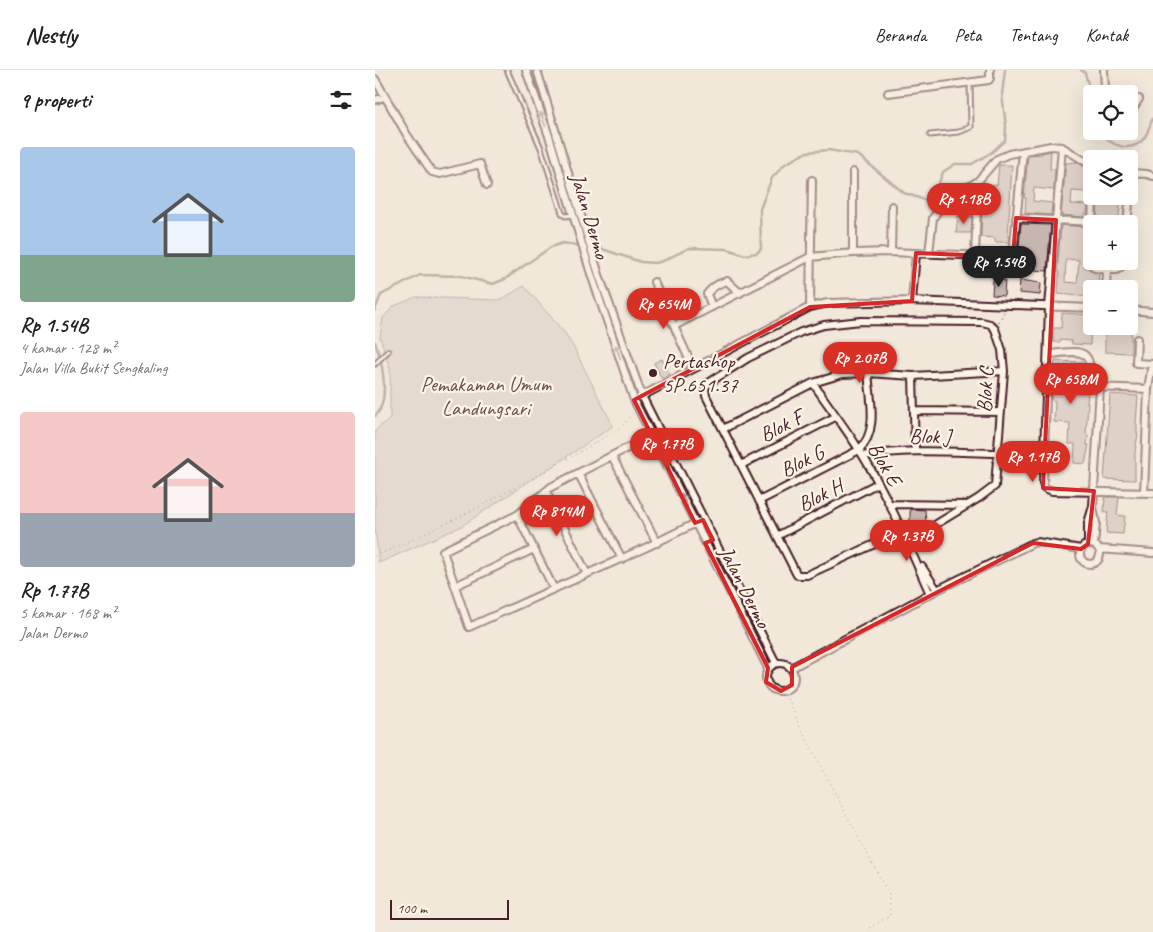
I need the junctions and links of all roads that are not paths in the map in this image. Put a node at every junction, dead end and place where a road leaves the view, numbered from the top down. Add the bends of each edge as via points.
1 (507, 70) edge
2 (526, 70) edge
3 (537, 70) edge
4 (990, 70) edge
5 (1104, 70) edge
6 (375, 79) edge
7 (970, 83) junction
8 (1105, 85) edge
9 (888, 93) dead end
10 (384, 96) junction
11 (375, 100) edge
12 (930, 135) dead end
13 (557, 137) junction
14 (550, 139) junction
15 (1062, 147) junction
16 (1023, 152) junction
17 (1083, 160) edge
18 (853, 172) dead end
19 (1138, 173) edge
20 (1153, 176) edge
21 (812, 180) dead end
22 (978, 181) junction
23 (487, 185) dead end
24 (892, 206) dead end
25 (581, 216) junction
26 (573, 217) junction
27 (1016, 218) junction
28 (1056, 220) junction
29 (1083, 222) edge
30 (582, 232) junction
31 (891, 252) junction
32 (853, 253) junction
33 (916, 253) junction
34 (929, 253) junction
35 (975, 256) junction
36 (810, 257) junction
37 (1107, 270) edge
38 (596, 276) junction
39 (1106, 280) edge
40 (654, 282) dead end
41 (740, 292) junction
42 (912, 301) junction
43 (712, 307) junction
44 (810, 307) junction
45 (1049, 307) junction
46 (1083, 308) edge
47 (1138, 311) edge
48 (1153, 312) edge
49 (674, 326) junction
50 (1137, 339) dead end
51 (389, 351) dead end
52 (1048, 354) junction
53 (375, 364) edge
54 (1153, 364) edge
55 (693, 368) junction
56 (1004, 370) junction
57 (868, 373) junction
58 (913, 376) junction
59 (813, 383) junction
60 (1100, 387) junction
61 (1149, 389) junction
62 (643, 396) junction
63 (634, 400) junction
64 (915, 411) junction
65 (1001, 412) junction
66 (835, 417) junction
67 (723, 429) junction
68 (629, 447) dead end
69 (859, 450) junction
70 (915, 451) junction
71 (997, 454) junction
72 (611, 456) junction
73 (863, 456) junction
74 (741, 465) junction
75 (578, 473) junction
76 (879, 483) junction
77 (546, 491) junction
78 (1094, 491) junction
79 (1144, 493) junction
80 (1153, 493) edge
81 (759, 501) junction
82 (889, 504) junction
83 (969, 505) junction
84 (517, 515) junction
85 (703, 520) junction
86 (695, 524) junction
87 (903, 531) junction
88 (777, 536) junction
89 (713, 540) junction
90 (907, 542) junction
91 (657, 543) junction
92 (705, 543) junction
93 (1094, 546) junction
94 (534, 549) junction
95 (1081, 549) junction
96 (1153, 553) edge
97 (621, 559) junction
98 (587, 574) junction
99 (455, 586) junction
100 (554, 589) junction
101 (937, 590) junction
102 (930, 594) junction
103 (776, 663) junction
104 (768, 668) junction
105 (791, 668) junction

1 - 26 lane via 541,148 562,213
14 -> 2 street, Jalan Dermo
3 - 13 street
4 - 7 street via 990,80
5 - 8 street
6 - 10 street
7 - 9 street
7 - 12 lane via 971,127 959,132
10 - 11 street
10 - 23 street via 432,172 440,174 480,164
13 - 14 street
13 - 25 street
14 - 26 street, Jalan Dermo
15 - 16 street
15 - 17 street
15 - 28 street
16 - 22 street via 997,159
16 - 27 street
18 - 32 street
19 - 20 street
21 - 36 street
22 - 34 street via 939,209 933,218
22 - 35 street
24 - 31 street
25 - 26 street
25 - 30 street
26 - 30 street, Jalan Dermo
27 - 28 street
27 - 35 street via 1011,256
28 - 29 street
28 - 45 street
30 - 38 street, Jalan Dermo
31 - 32 street
31 - 33 street
32 - 36 street
33 - 34 street
33 - 42 street
34 - 35 street
36 - 41 street
36 - 44 street
37 - 39 street
38 - 62 street
63 -> 38 street, Jalan Dermo
40 - 49 street
41 - 43 street
41 - 43 street via 727,281 711,288 707,294
42 - 44 street
42 - 45 street
43 - 49 street
44 - 55 street
45 - 46 street
45 - 52 street
47 - 48 street
49 - 55 street
50 - 54 street via 1136,364
51 - 53 lane
52 - 60 street via 1084,354 1091,367 1091,385
52 - 78 street via 1043,484 1052,491
54 - 61 street
55 - 62 street
56 - 58 street
56 - 65 street, Blok C
56 - 67 street, Blok C via 995,329 982,322 861,321 824,326 801,332 711,380 705,389 706,396
57 - 58 street
57 - 59 street via 843,374
57 - 69 street via 870,436
58 - 64 street
59 - 66 street, Blok E
59 - 67 street
60 - 61 street
60 - 78 street
61 - 79 street
62 - 63 street
62 - 85 street
86 -> 63 street, Jalan Dermo
64 - 65 street
64 - 70 street
65 - 71 street, Blok C
66 - 69 street, Blok E
66 - 74 street, Blok F
67 - 74 street
68 - 72 street
69 - 73 street, Blok E
69 - 81 street, Blok G
70 - 71 street, Blok J
70 - 73 street, Blok J
71 - 83 street, Blok C via 995,486
72 - 75 street
72 - 91 street
73 - 76 street, Blok E
74 - 81 street
75 - 77 street
75 - 97 street
76 - 82 street, Blok E
76 - 88 street, Blok H
77 - 84 street
77 - 98 street
78 - 79 street
78 - 93 street via 1088,523
79 - 80 street
81 - 88 street
82 - 83 street
82 - 87 street, Blok E
83 - 90 street, Blok C
84 - 94 street
84 - 99 street via 443,551
85 - 86 street
85 - 89 street
86 - 91 street
86 - 92 street, Jalan Dermo
87 - 88 street via 803,576 795,572
87 - 90 street, Blok E
89 - 92 street
89 - 103 street
90 - 101 street
90 - 102 street, Blok E
91 - 97 street
92 - 104 street, Jalan Dermo
93 - 95 street
93 - 95 street via 1099,558 1095,562 1089,563 1082,558
93 - 96 street
94 - 99 street
94 - 100 street
95 - 101 street via 1033,543
97 - 98 street
98 - 100 street
99 - 100 street via 469,627
101 - 102 street
102 - 105 street
103 - 104 street
103 - 105 street via 784,663
104 - 105 street, Jalan Dermo via 766,682 772,689 781,691 792,685 794,676

